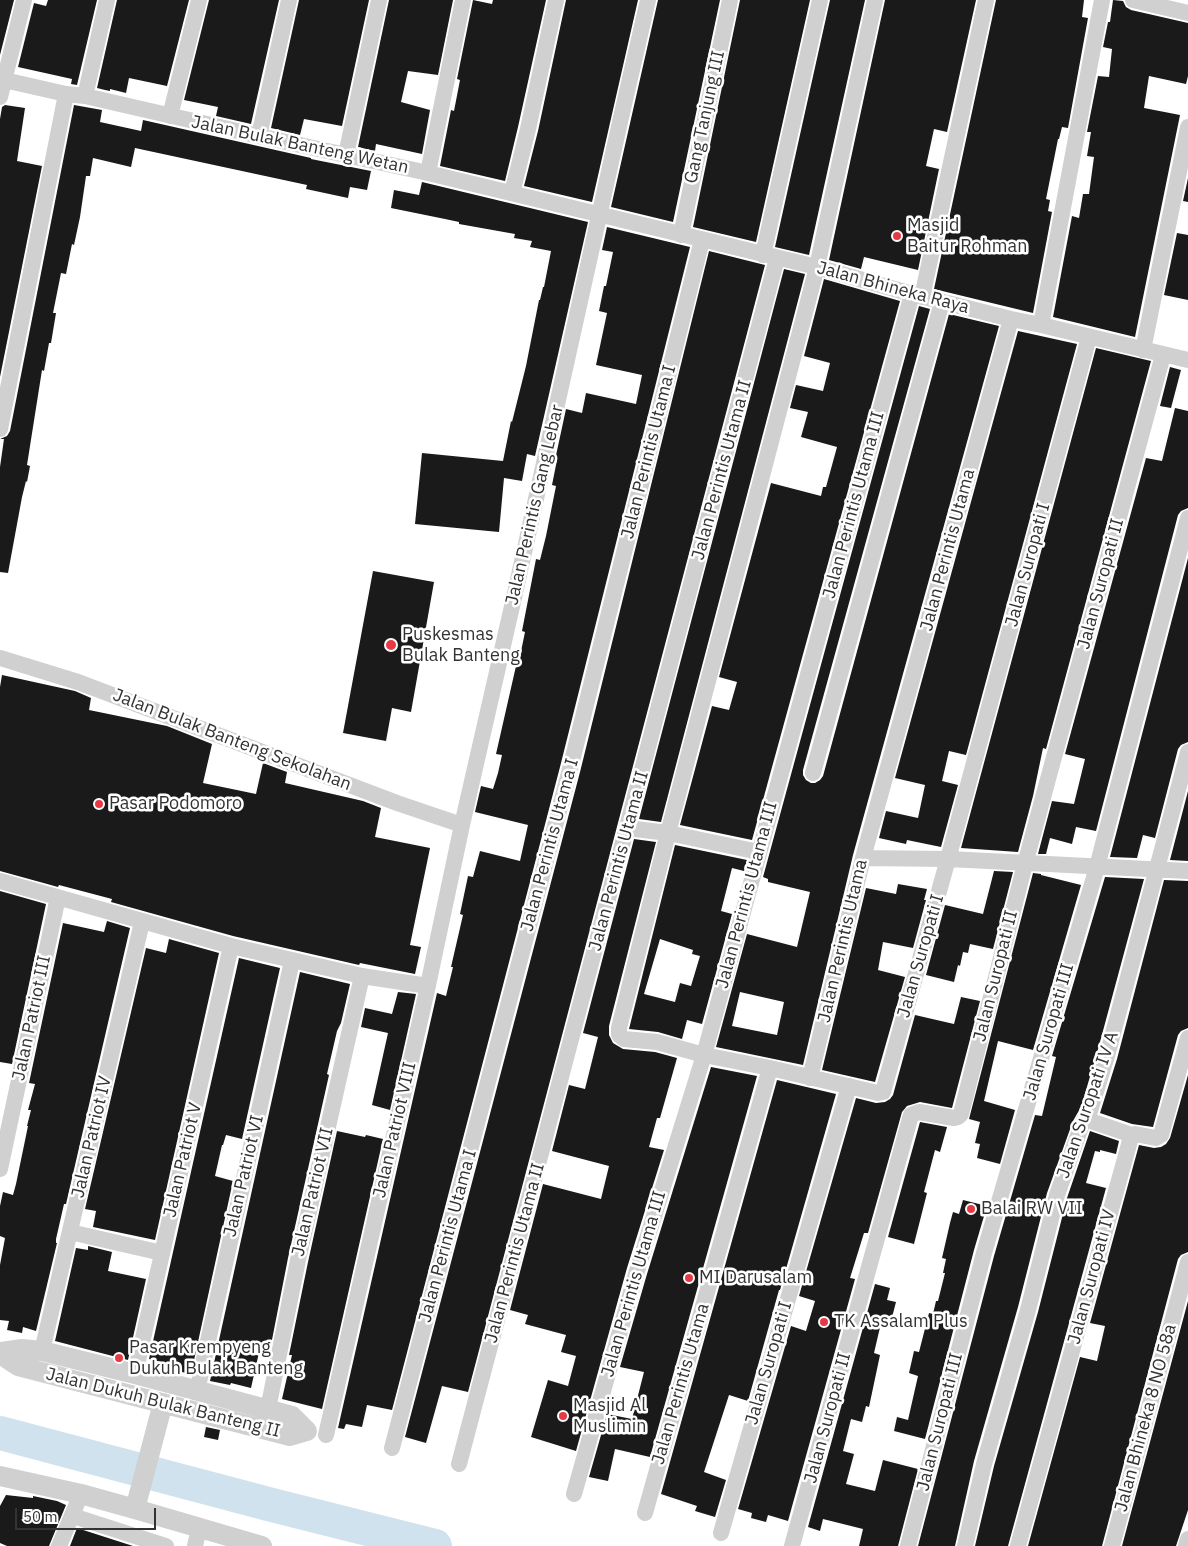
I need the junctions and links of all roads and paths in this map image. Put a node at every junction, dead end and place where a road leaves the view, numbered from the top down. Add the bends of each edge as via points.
1 (24, 0) edge
2 (107, 0) edge
3 (199, 0) edge
4 (289, 0) edge
5 (379, 0) edge
6 (463, 0) edge
7 (556, 0) edge
8 (648, 0) edge
9 (730, 0) edge
10 (820, 0) edge
11 (874, 0) edge
12 (986, 0) edge
13 (1102, 0) edge
14 (1133, 0) edge
15 (1188, 13) edge
16 (2, 79) edge
17 (66, 94) junction
18 (85, 96) junction
19 (0, 98) edge
20 (170, 116) junction
21 (1188, 127) edge
22 (259, 136) junction
23 (346, 155) junction
24 (428, 173) junction
25 (512, 193) junction
26 (599, 215) junction
27 (681, 235) junction
28 (702, 240) junction
29 (770, 257) junction
30 (817, 267) junction
31 (917, 296) junction
32 (942, 302) junction
33 (1011, 320) junction
34 (1041, 325) junction
35 (1089, 337) junction
36 (1143, 350) junction
37 (1163, 355) junction
38 (1188, 360) edge
39 (0, 429) edge
40 (1188, 518) edge
41 (0, 658) edge
42 (1188, 752) edge
43 (813, 773) dead end
44 (462, 825) junction
45 (627, 828) junction
46 (668, 833) junction
47 (759, 852) junction
48 (863, 858) junction
49 (948, 859) junction
50 (1025, 864) junction
51 (1097, 867) junction
52 (1156, 870) junction
53 (1188, 871) edge
54 (0, 881) edge
55 (58, 897) junction
56 (142, 922) junction
57 (231, 946) junction
58 (292, 961) junction
59 (362, 976) junction
60 (428, 986) junction
61 (1188, 1038) edge
62 (704, 1055) junction
63 (770, 1068) junction
64 (810, 1078) junction
65 (849, 1086) junction
66 (1085, 1119) junction
67 (1132, 1135) junction
68 (0, 1168) edge
69 (70, 1232) junction
70 (162, 1253) junction
71 (1188, 1262) edge
72 (42, 1351) junction
73 (0, 1353) edge
74 (135, 1374) junction
75 (197, 1391) junction
76 (161, 1410) junction
77 (268, 1410) junction
78 (326, 1435) dead end
79 (392, 1448) dead end
80 (459, 1464) dead end
81 (1, 1479) edge
82 (81, 1494) junction
83 (574, 1494) dead end
84 (137, 1501) junction
85 (645, 1513) dead end
86 (73, 1516) junction
87 (721, 1533) dead end
88 (197, 1537) edge
89 (1188, 1538) edge
90 (157, 1545) edge
91 (59, 1546) edge
92 (262, 1546) edge
93 (792, 1546) edge
94 (908, 1546) edge
95 (965, 1546) edge
96 (1018, 1546) edge
97 (1112, 1546) edge
98 (1186, 1546) edge

1 - 16 street
2 - 18 street
3 - 20 street
4 - 22 street
5 - 23 street
6 - 24 street
7 - 25 street
8 - 26 street, Jalan Perintis Gang Lebar
9 - 27 street, Gang Tanjung III
10 - 29 street, Jalan Perintis Utama II
11 - 30 street
12 - 31 street, Jalan Perintis Utama III
13 - 34 street
14 - 15 street
16 - 17 street, Jalan Bulak Banteng Wetan
16 - 19 street
17 - 18 street, Jalan Bulak Banteng Wetan
17 - 39 street
18 - 20 street, Jalan Bulak Banteng Wetan
20 - 22 street, Jalan Bulak Banteng Wetan
21 - 36 street
22 - 23 street, Jalan Bulak Banteng Wetan
23 - 24 street, Jalan Bulak Banteng Wetan
24 - 25 street, Jalan Bulak Banteng Wetan
25 - 26 street, Jalan Bulak Banteng Wetan
26 - 27 street, Jalan Bhineka Raya
26 - 44 street, Jalan Perintis Gang Lebar
27 - 28 street, Jalan Bhineka Raya
28 - 29 street, Jalan Bhineka Raya
28 - 79 street, Jalan Perintis Utama I via 570,769
29 - 30 street, Jalan Bhineka Raya
29 - 45 street, Jalan Perintis Utama II
30 - 31 street, Jalan Bhineka Raya
30 - 46 street
31 - 32 street, Jalan Bhineka Raya
31 - 47 street, Jalan Perintis Utama III
32 - 33 street, Jalan Bhineka Raya
32 - 43 street
33 - 34 street, Jalan Bhineka Raya
33 - 48 street, Jalan Perintis Utama
34 - 35 street, Jalan Bhineka Raya
35 - 36 street, Jalan Bhineka Raya
35 - 49 street, Jalan Suropati I
36 - 37 street, Jalan Bhineka Raya
37 - 38 street, Jalan Bhineka Raya
37 - 50 street, Jalan Suropati II
40 - 51 street, Jalan Suropati III
41 - 44 street, Jalan Bulak Banteng Sekolahan via 78,682
42 - 52 street, Jalan Suropati IV A
44 - 60 street, Jalan Patriot VIII
45 - 46 street
45 - 80 street, Jalan Perintis Utama II
46 - 47 street
46 - 62 street via 619,1035
47 - 62 street, Jalan Perintis Utama III
48 - 49 street
48 - 64 street, Jalan Perintis Utama
49 - 50 street
49 - 65 street, Jalan Suropati I via 884,1092
50 - 51 street
50 - 93 street, Jalan Suropati II via 961,1114 954,1118 919,1112 911,1115
51 - 52 street
51 - 94 street, Jalan Suropati III via 984,1253
52 - 53 street
52 - 66 street, Jalan Suropati IV A via 1107,1056
54 - 55 street
55 - 56 street
55 - 68 street, Jalan Patriot III
56 - 57 street
56 - 69 street, Jalan Patriot IV
57 - 58 street
57 - 70 street, Jalan Patriot V
58 - 59 street
58 - 75 street, Jalan Patriot VI
59 - 60 street
59 - 77 street, Jalan Patriot VII
60 - 78 street, Jalan Patriot VIII
61 - 67 street via 1161,1135 1156,1138
62 - 63 street
62 - 83 street, Jalan Perintis Utama III via 637,1271
63 - 64 street
63 - 85 street, Jalan Perintis Utama
64 - 65 street
65 - 87 street, Jalan Suropati I
66 - 67 street
66 - 95 street, Jalan Suropati IV A via 1057,1195
67 - 96 street, Jalan Suropati IV
69 - 70 street
69 - 72 street, Jalan Patriot IV
70 - 74 street, Jalan Patriot V
71 - 97 street, Jalan Bhineka 8 NO 58a
72 - 73 street, Jalan Dukuh Bulak Banteng II via 22,1349
72 - 74 street, Jalan Dukuh Bulak Banteng II
73 - 76 street, Jalan Dukuh Bulak Banteng II via 18,1366
74 - 75 street, Jalan Dukuh Bulak Banteng II
75 - 77 street, Jalan Dukuh Bulak Banteng II
76 - 77 street, Jalan Dukuh Bulak Banteng II via 290,1436 307,1431 292,1416
76 - 84 street
81 - 82 street
82 - 84 street
82 - 86 street
84 - 88 street
86 - 90 street
86 - 91 street
88 - 92 street
89 - 98 street

